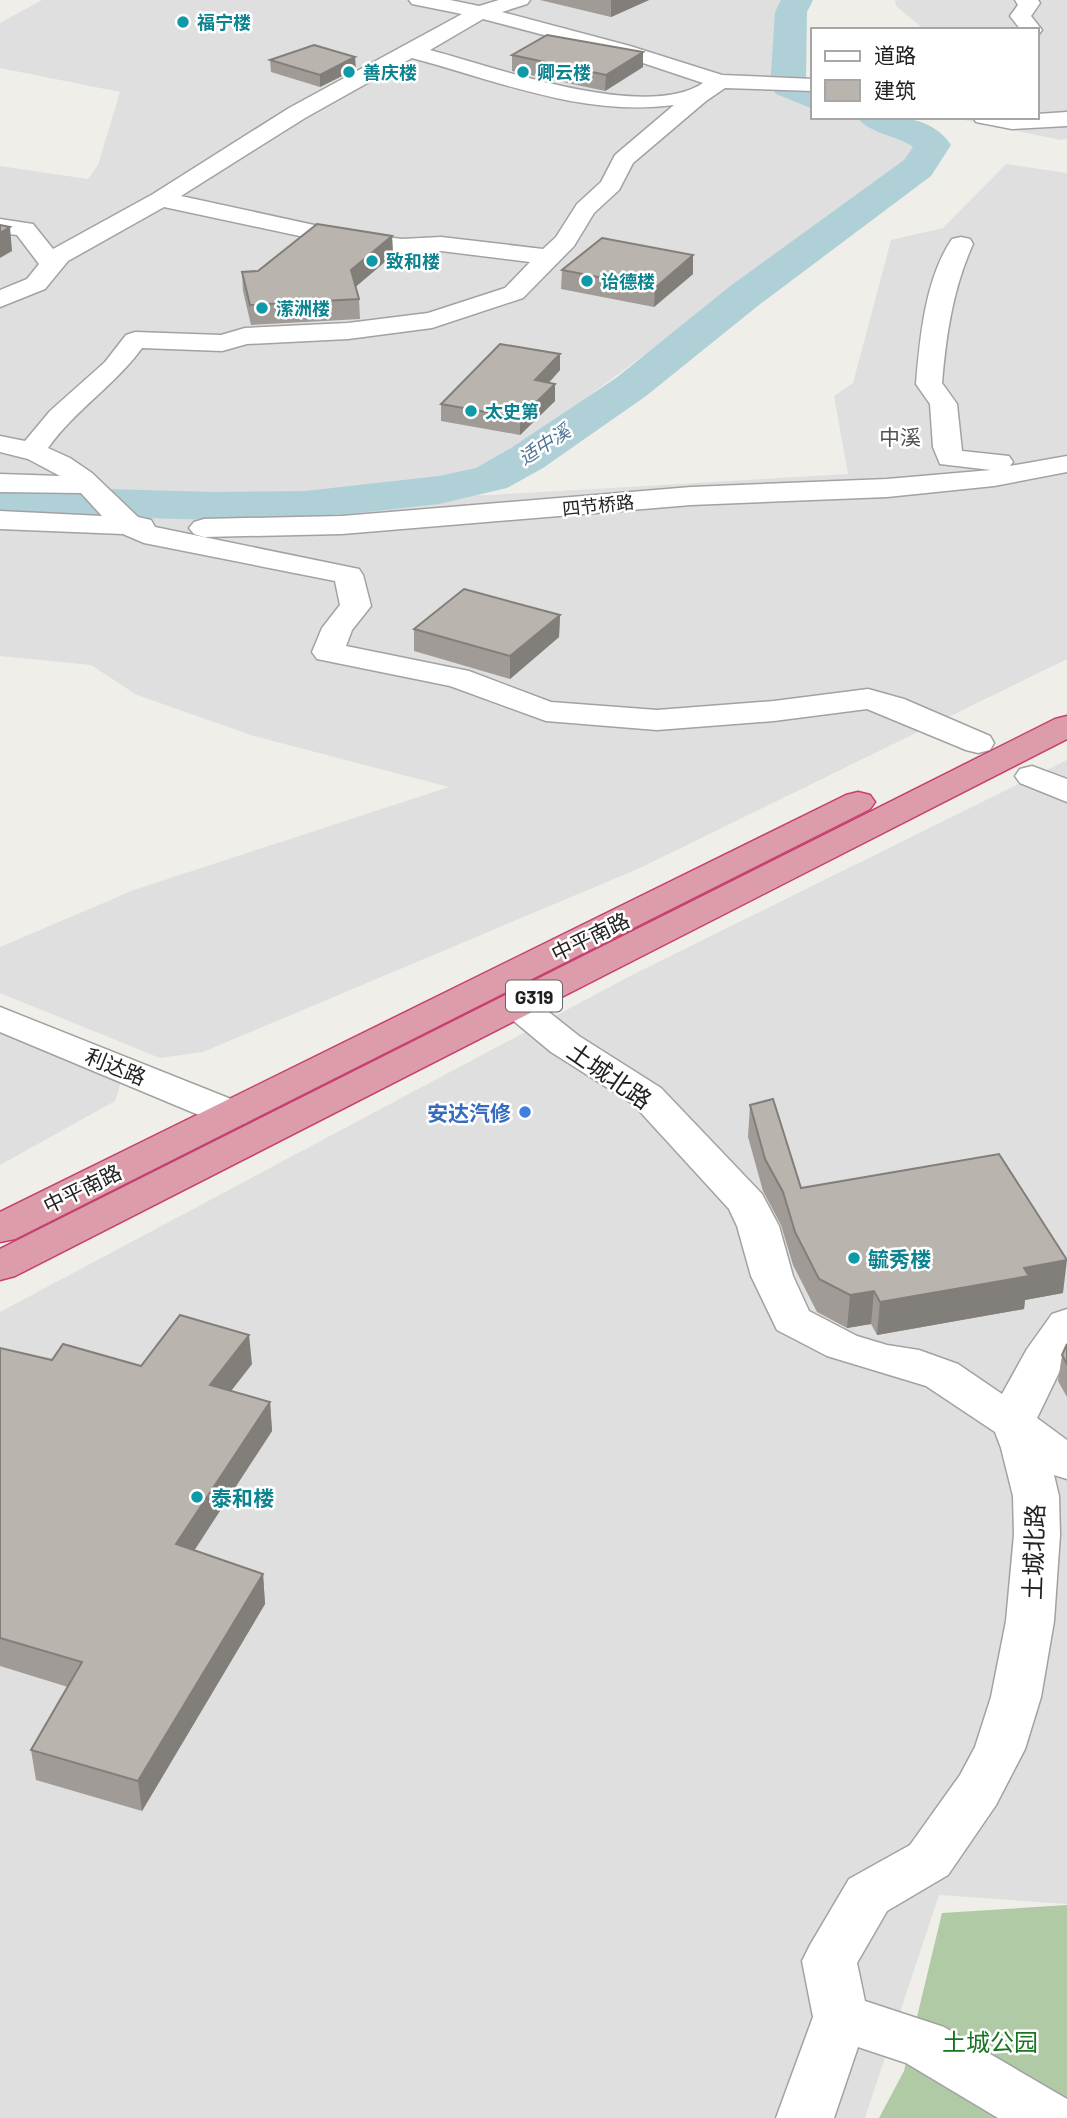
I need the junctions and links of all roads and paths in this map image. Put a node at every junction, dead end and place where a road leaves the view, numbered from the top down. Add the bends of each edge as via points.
1 (419, 0) edge
2 (520, 0) edge
3 (1025, 0) edge
4 (480, 12) junction
5 (1030, 28) edge
6 (411, 51) junction
7 (720, 81) junction
8 (811, 85) edge
9 (698, 96) junction
10 (1000, 119) edge
11 (1067, 119) edge
12 (162, 199) junction
13 (0, 226) edge
14 (961, 244) dead end
15 (548, 257) junction
16 (52, 264) junction
17 (0, 299) edge
18 (0, 444) edge
19 (33, 450) junction
20 (1062, 465) edge
21 (0, 483) edge
22 (89, 485) junction
23 (0, 520) edge
24 (127, 526) junction
25 (1067, 698) edge
26 (1067, 726) edge
27 (978, 743) junction
28 (1032, 776) dead end
29 (1067, 792) edge
30 (517, 1005) junction
31 (0, 1018) edge
32 (232, 1114) junction
33 (0, 1229) edge
34 (0, 1266) edge
35 (1067, 1324) edge
36 (1013, 1423) junction
37 (1065, 1460) edge
38 (841, 2017) junction
39 (805, 2118) edge
40 (1048, 2118) edge

1 - 4 street
2 - 4 street
3 - 5 street via 1030,3 1020,16
4 - 6 street
4 - 7 street
6 - 9 street via 535,88 587,98 649,102
6 - 12 street via 233,151
7 - 8 street
7 - 9 street
9 - 15 street via 624,160 611,185 585,209 565,241
10 - 11 street
12 - 15 street via 351,240 402,246 441,244
12 - 16 street
13 - 16 street via 25,229
14 - 20 street via 932,343 929,384 943,398 948,420 945,447 950,458
15 - 19 street via 514,293 432,320 348,331 245,336 222,343 135,340 113,369 73,401
16 - 17 street via 36,284
18 - 19 street
19 - 22 street via 65,464
20 - 24 street, 四节桥路 via 994,478 900,486 691,496 342,525
21 - 22 street
22 - 24 street
23 - 24 street
24 - 27 street via 144,534 348,575 356,606 337,628 328,652 458,678 547,711 657,720 868,699
25 - 27 highway, 中平南路 / G319
26 - 30 highway, G319
27 - 32 highway, 中平南路 / G319
28 - 29 street
30 - 34 highway, G319
30 - 36 street, 土城北路 via 565,1044 647,1096 747,1203 793,1320 842,1346 942,1375
31 - 32 street, 利达路
32 - 33 highway, 中平南路 / G319
35 - 36 street via 1026,1387
36 - 37 street
36 - 38 street, 土城北路 via 1036,1496 1037,1535 1030,1621 1016,1697 1000,1749 978,1790 929,1860 868,1895 829,1961
38 - 39 street
38 - 40 street via 924,2044

